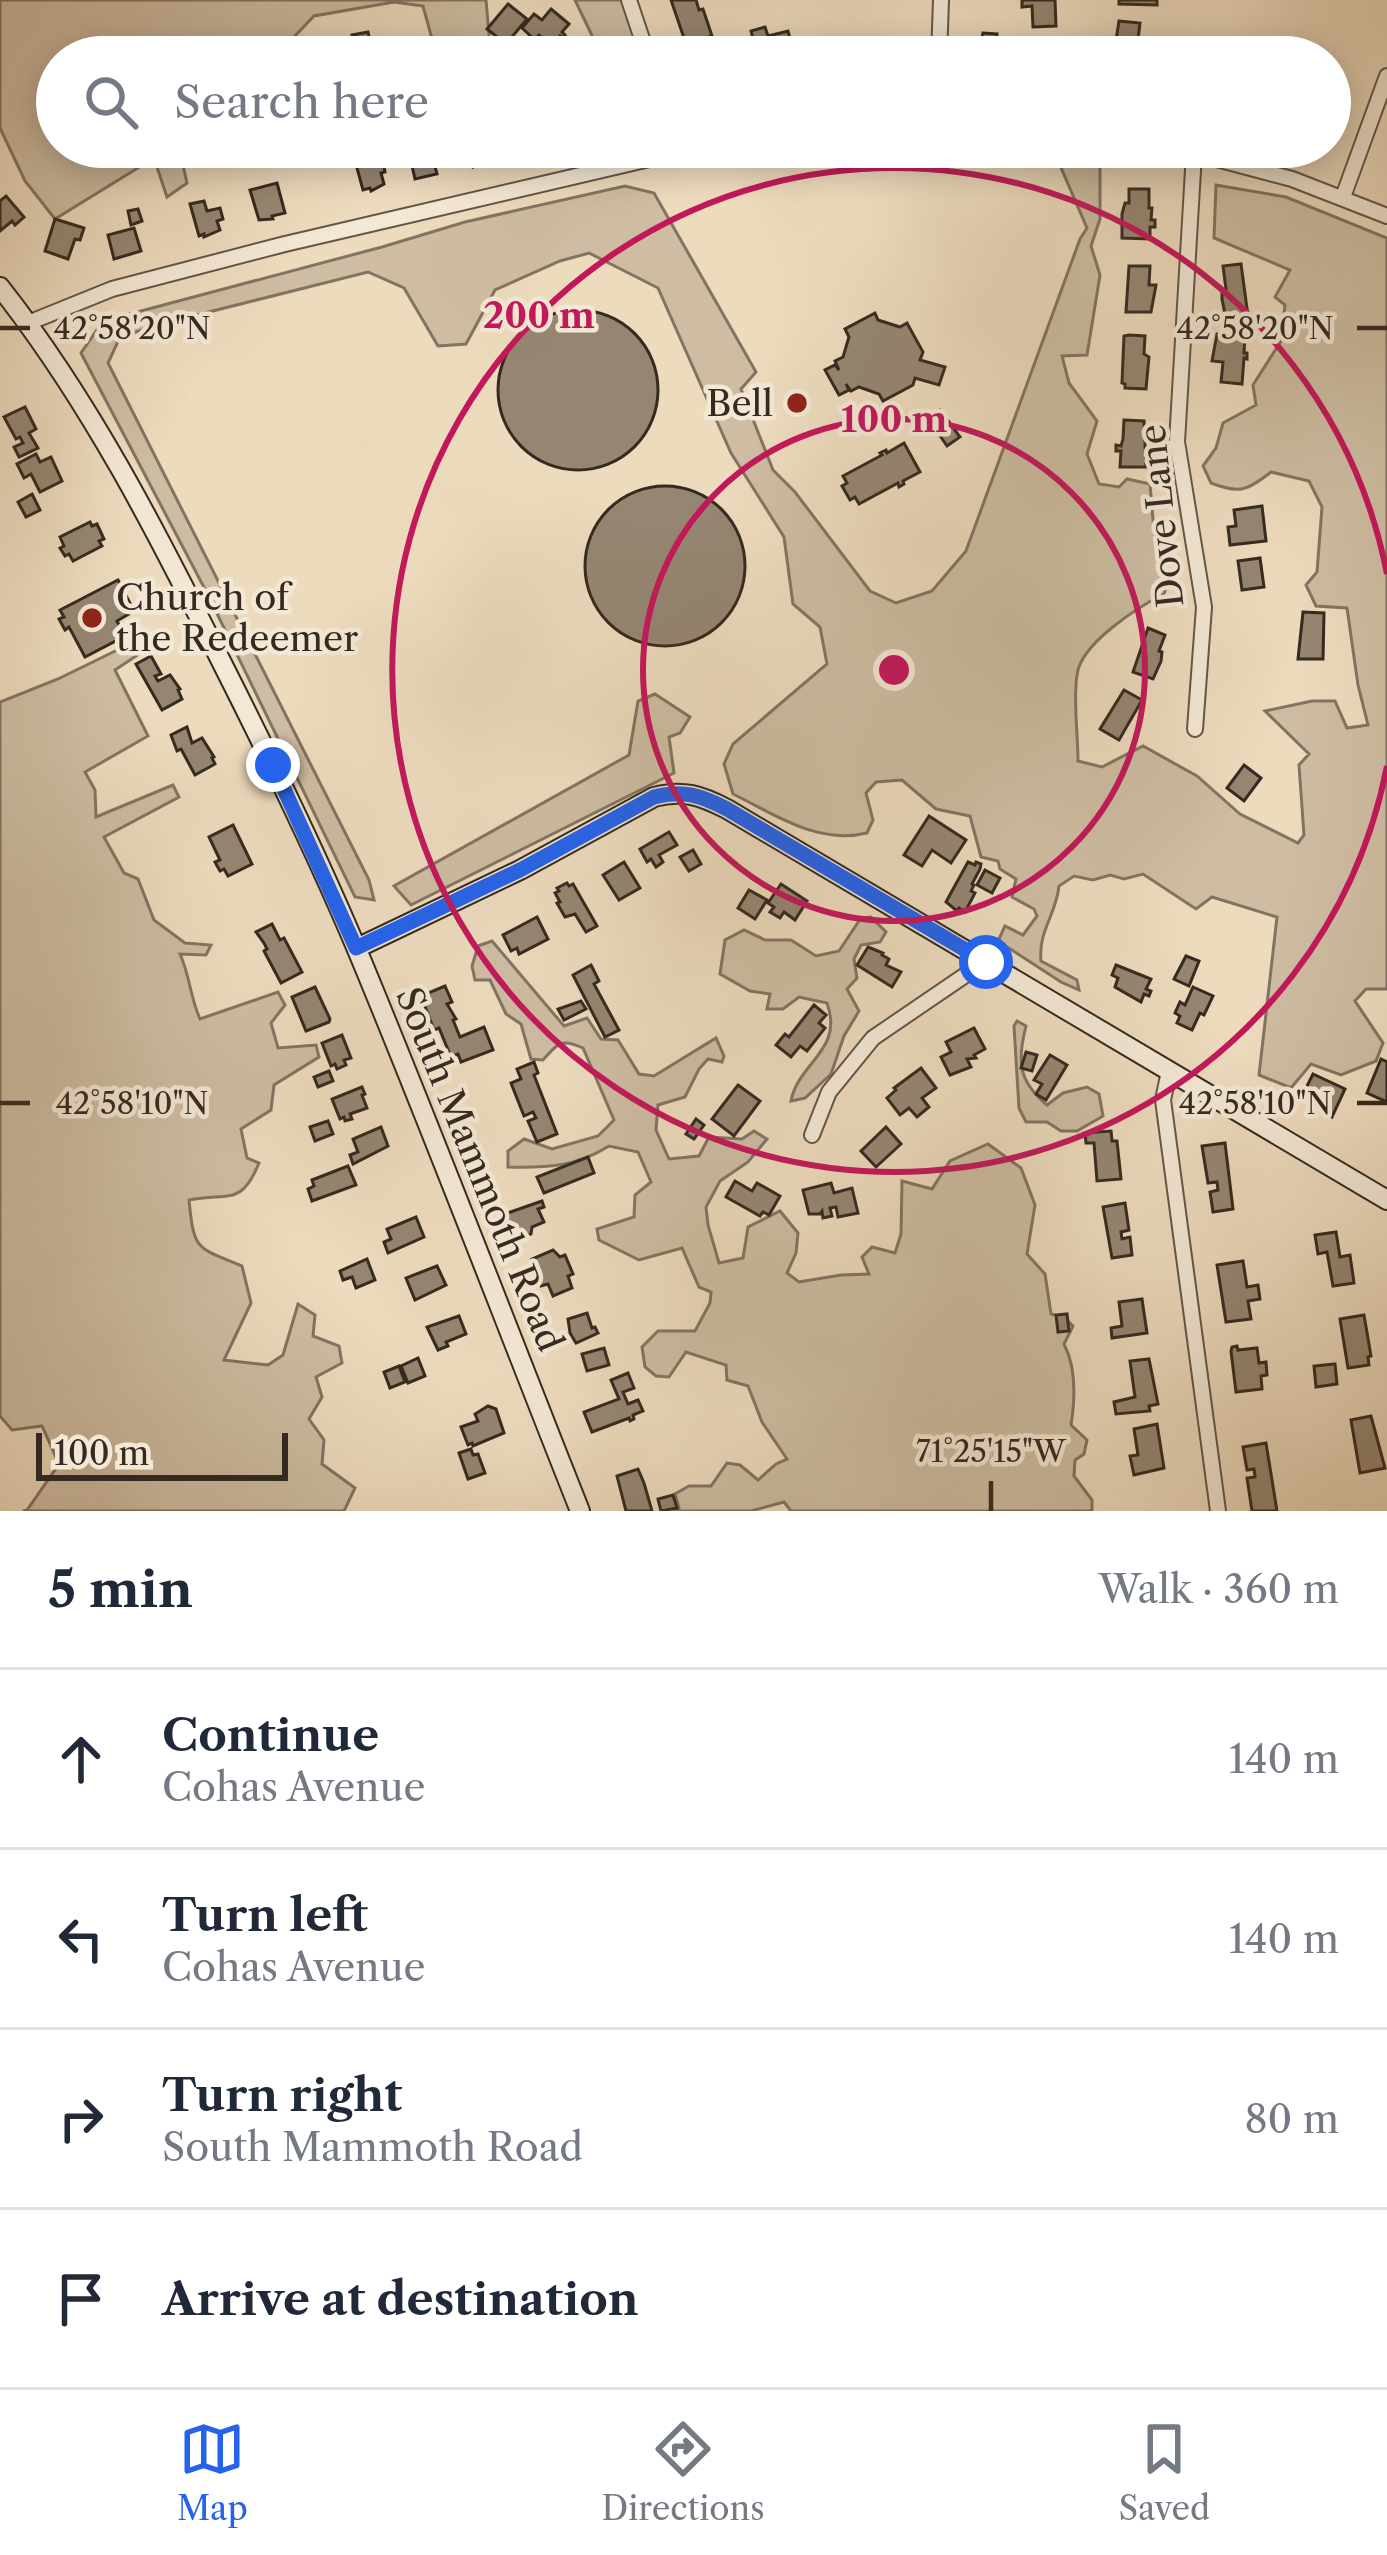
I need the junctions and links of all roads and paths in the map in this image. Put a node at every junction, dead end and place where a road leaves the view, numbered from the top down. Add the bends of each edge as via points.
1 (628, 0) edge
2 (941, 0) edge
3 (641, 36) edge
4 (940, 36) edge
5 (1387, 76) edge
6 (600, 168) edge
7 (1193, 168) edge
8 (1251, 168) edge
9 (1343, 197) junction
10 (1387, 216) edge
11 (0, 287) edge
12 (28, 323) junction
13 (1195, 729) dead end
14 (356, 948) junction
15 (986, 962) junction
16 (1169, 1070) junction
17 (812, 1135) dead end
18 (1387, 1200) edge
19 (580, 1511) edge
20 (1218, 1511) edge

1 - 3 street
2 - 4 street
5 - 9 street
6 - 12 street via 112,289
7 - 13 street, Dove Lane via 1177,442 1204,607
8 - 9 street
9 - 10 street
11 - 12 main road, South Mammoth Road
12 - 14 main road, South Mammoth Road via 194,606
14 - 15 main road via 673,792 727,809
14 - 19 main road, South Mammoth Road
15 - 16 main road
15 - 17 street via 873,1039 829,1092
16 - 18 main road
16 - 20 street via 1163,1100

